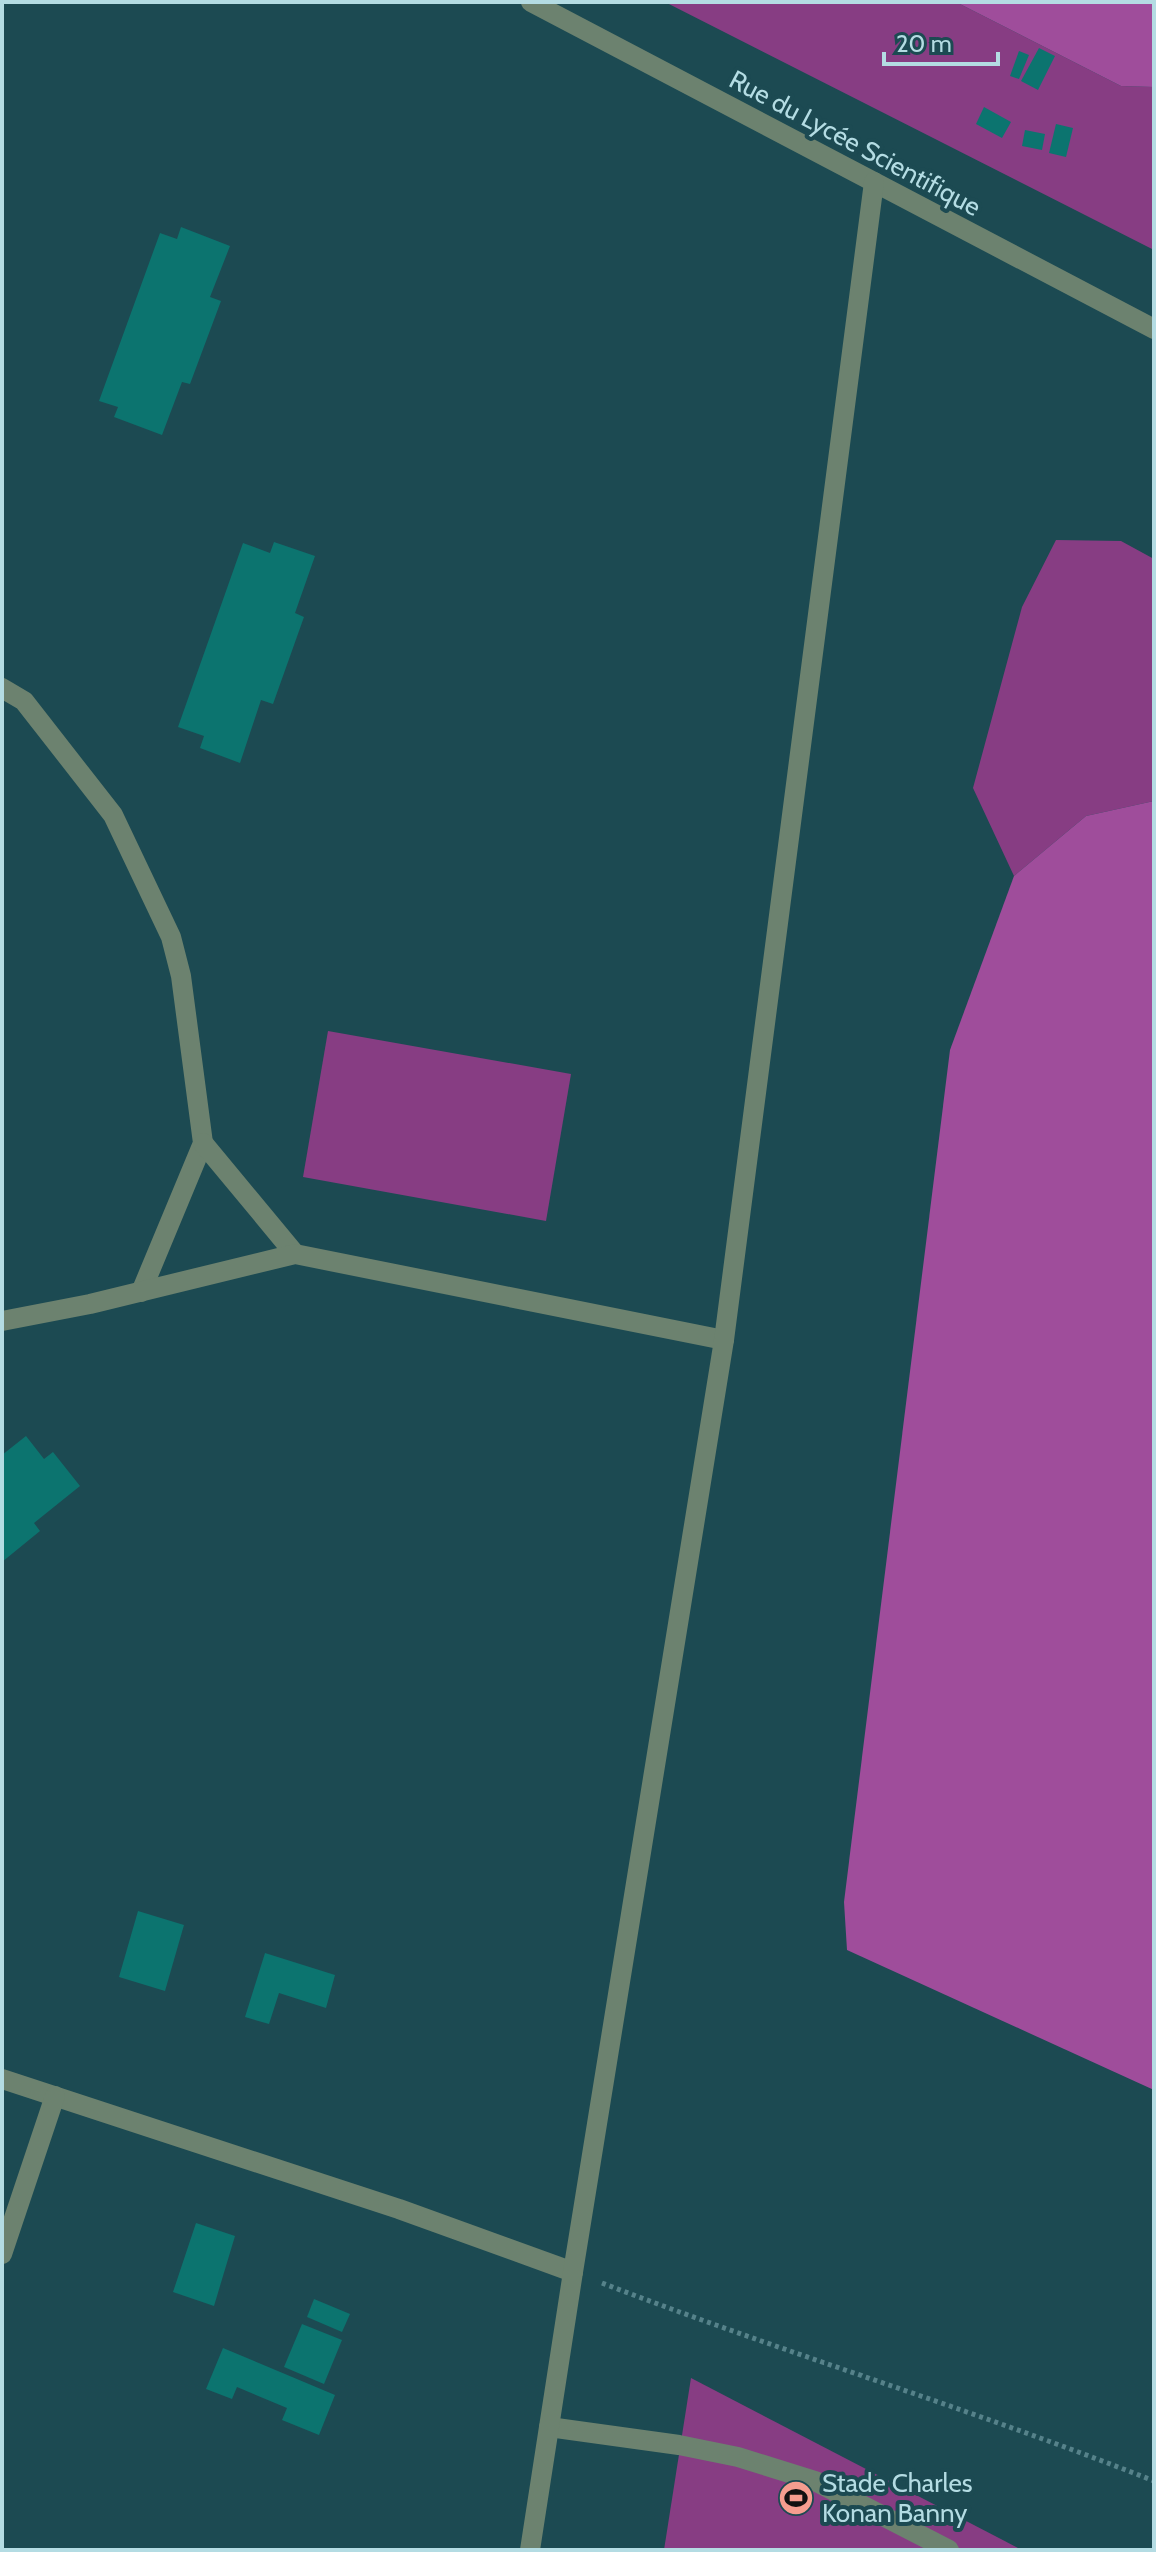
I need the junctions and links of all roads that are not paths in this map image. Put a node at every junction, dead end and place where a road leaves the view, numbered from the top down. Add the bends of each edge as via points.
1 (531, 2) edge
2 (874, 182) junction
3 (1154, 329) edge
4 (2, 688) edge
5 (203, 1143) junction
6 (295, 1254) junction
7 (141, 1292) junction
8 (2, 1321) edge
9 (724, 1340) junction
10 (2, 2079) edge
11 (55, 2096) junction
12 (2, 2254) edge
13 (573, 2272) junction
14 (549, 2427) junction
15 (530, 2550) edge
16 (949, 2550) edge

1 - 2 street, Rue du Lycée Scientifique
2 - 3 street, Rue du Lycée Scientifique
2 - 9 street
4 - 5 street via 24,701 113,815 171,937
5 - 6 street
5 - 7 street
6 - 7 street
6 - 9 street
7 - 8 street
9 - 13 street
10 - 11 street
11 - 12 street
11 - 13 street
13 - 14 street
14 - 15 street
14 - 16 street via 751,2461 815,2481

